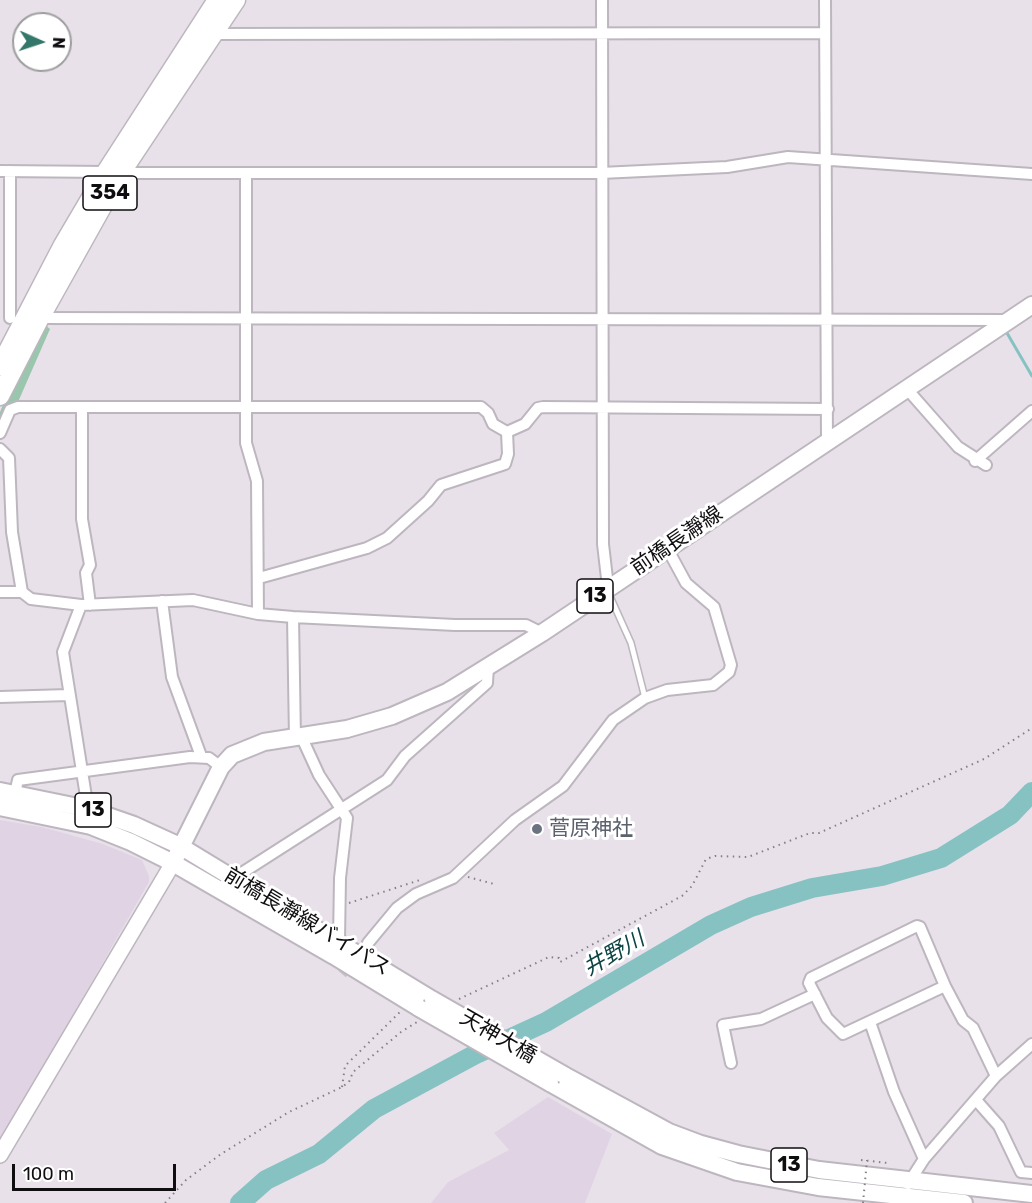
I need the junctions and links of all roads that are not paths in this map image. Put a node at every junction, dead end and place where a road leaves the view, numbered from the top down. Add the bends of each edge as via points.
1 (217, 0) edge
2 (236, 0) edge
3 (602, 0) edge
4 (825, 0) edge
5 (602, 33) junction
6 (824, 33) junction
7 (213, 34) junction
8 (826, 161) junction
9 (5, 171) edge
10 (114, 172) junction
11 (246, 173) junction
12 (601, 173) junction
13 (1032, 174) edge
14 (1031, 308) edge
15 (18, 318) edge
16 (602, 318) junction
17 (245, 319) junction
18 (826, 319) junction
19 (1008, 320) junction
20 (0, 366) edge
21 (907, 389) junction
22 (0, 396) edge
23 (602, 406) junction
24 (82, 408) junction
25 (245, 408) junction
26 (828, 409) junction
27 (1032, 411) edge
28 (507, 432) junction
29 (0, 434) edge
30 (827, 441) junction
31 (0, 449) edge
32 (667, 548) junction
33 (259, 578) junction
34 (608, 587) junction
35 (0, 592) edge
36 (22, 592) junction
37 (162, 601) junction
38 (85, 605) junction
39 (258, 614) junction
40 (293, 617) junction
41 (542, 633) junction
42 (488, 666) junction
43 (69, 695) junction
44 (0, 697) edge
45 (645, 698) junction
46 (299, 738) junction
47 (201, 756) junction
48 (221, 767) junction
49 (81, 772) junction
50 (7, 792) edge
51 (0, 807) edge
52 (88, 809) junction
53 (340, 811) junction
54 (180, 846) junction
55 (172, 863) junction
56 (234, 878) junction
57 (339, 940) junction
58 (368, 943) tunnel mouth
59 (945, 986) junction
60 (816, 994) junction
61 (419, 1009) junction
62 (870, 1022) junction
63 (1032, 1044) edge
64 (731, 1063) dead end
65 (996, 1076) junction
66 (557, 1079) junction
67 (976, 1100) junction
68 (0, 1155) edge
69 (924, 1159) junction
70 (1032, 1173) edge
71 (910, 1181) junction
72 (1032, 1194) edge
73 (864, 1198) edge
74 (898, 1200) edge
75 (964, 1203) edge

1 - 10 highway, 354
2 - 7 highway, 354
3 - 5 street
4 - 6 street
5 - 6 street
5 - 7 street
5 - 12 street
6 - 8 street
7 - 10 highway, 354
8 - 12 street via 788,158 727,168
8 - 13 street
8 - 18 street
9 - 10 street
9 - 15 street
10 - 11 street
10 - 15 highway, 354
11 - 12 street
11 - 17 street
12 - 16 street
14 - 19 main road, 前橋長瀞線 / 13
15 - 17 street
15 - 20 highway, 354
15 - 22 highway, 354
16 - 17 street
16 - 18 street
16 - 23 street
17 - 25 street
18 - 19 street
18 - 26 street
19 - 21 main road, 前橋長瀞線 / 13
21 - 27 street via 949,438 980,463
21 - 30 main road, 前橋長瀞線 / 13
23 - 26 street
23 - 28 street via 538,408 525,424
23 - 34 street via 603,544
24 - 25 street
24 - 29 street via 18,407 10,410
24 - 38 street via 82,519 90,565
25 - 28 street via 481,407 497,428
25 - 33 street via 246,443 257,481
26 - 30 street
28 - 33 street via 505,464 441,485 387,538 367,548
30 - 32 main road, 前橋長瀞線 / 13
31 - 36 street via 9,458 12,532
32 - 34 main road, 前橋長瀞線 / 13
32 - 45 street via 686,583 714,607 731,665 729,672 713,685 667,690
33 - 39 street
34 - 41 main road, 前橋長瀞線 / 13
34 - 45 lane via 609,598 631,643
35 - 36 street
36 - 38 street via 32,599
37 - 38 street
37 - 39 street via 193,600
37 - 47 street via 172,677
38 - 43 street via 63,652
39 - 40 street
40 - 41 street via 455,626 526,625
40 - 46 street
41 - 42 main road, 前橋長瀞線 / 13
42 - 46 main road, 前橋長瀞線 / 13 via 447,692 392,716
42 - 53 street via 487,683 405,756 387,780
43 - 44 street
43 - 49 street
45 - 58 street via 613,720 563,786 515,820 453,878 416,894 397,908
46 - 48 main road, 前橋長瀞線 / 13 via 250,745 232,754
46 - 53 street
47 - 48 street
47 - 49 street
48 - 54 main road, 前橋長瀞線 / 13
49 - 50 street via 18,780
49 - 52 street
50 - 52 main road, 13
51 - 55 main road, 13 via 91,826
52 - 54 main road, 13
53 - 56 street
53 - 57 street via 347,818 340,878
54 - 55 main road, 前橋長瀞線 / 13
54 - 56 main road, 前橋長瀞線バイパス / 13
55 - 61 main road, 前橋長瀞線バイパス / 13
55 - 68 street
56 - 57 main road, 前橋長瀞線バイパス / 13
57 - 61 main road, 前橋長瀞線バイパス / 13
59 - 60 street via 917,926 811,978 809,983
59 - 62 street
59 - 65 street via 963,1020 974,1028
60 - 62 street via 827,1018 843,1034
60 - 64 street via 761,1019 723,1025
61 - 66 main road, 天神大橋 / 13, bridge
62 - 69 street via 894,1092
63 - 65 street
65 - 67 street
66 - 71 main road, 13 via 700,1144 797,1166
66 - 73 main road, 13 via 663,1146 771,1180
67 - 69 street
67 - 70 street via 999,1126 1021,1172
69 - 71 street
71 - 72 main road, 13
71 - 74 street
73 - 74 main road, 13
74 - 75 main road, 13

